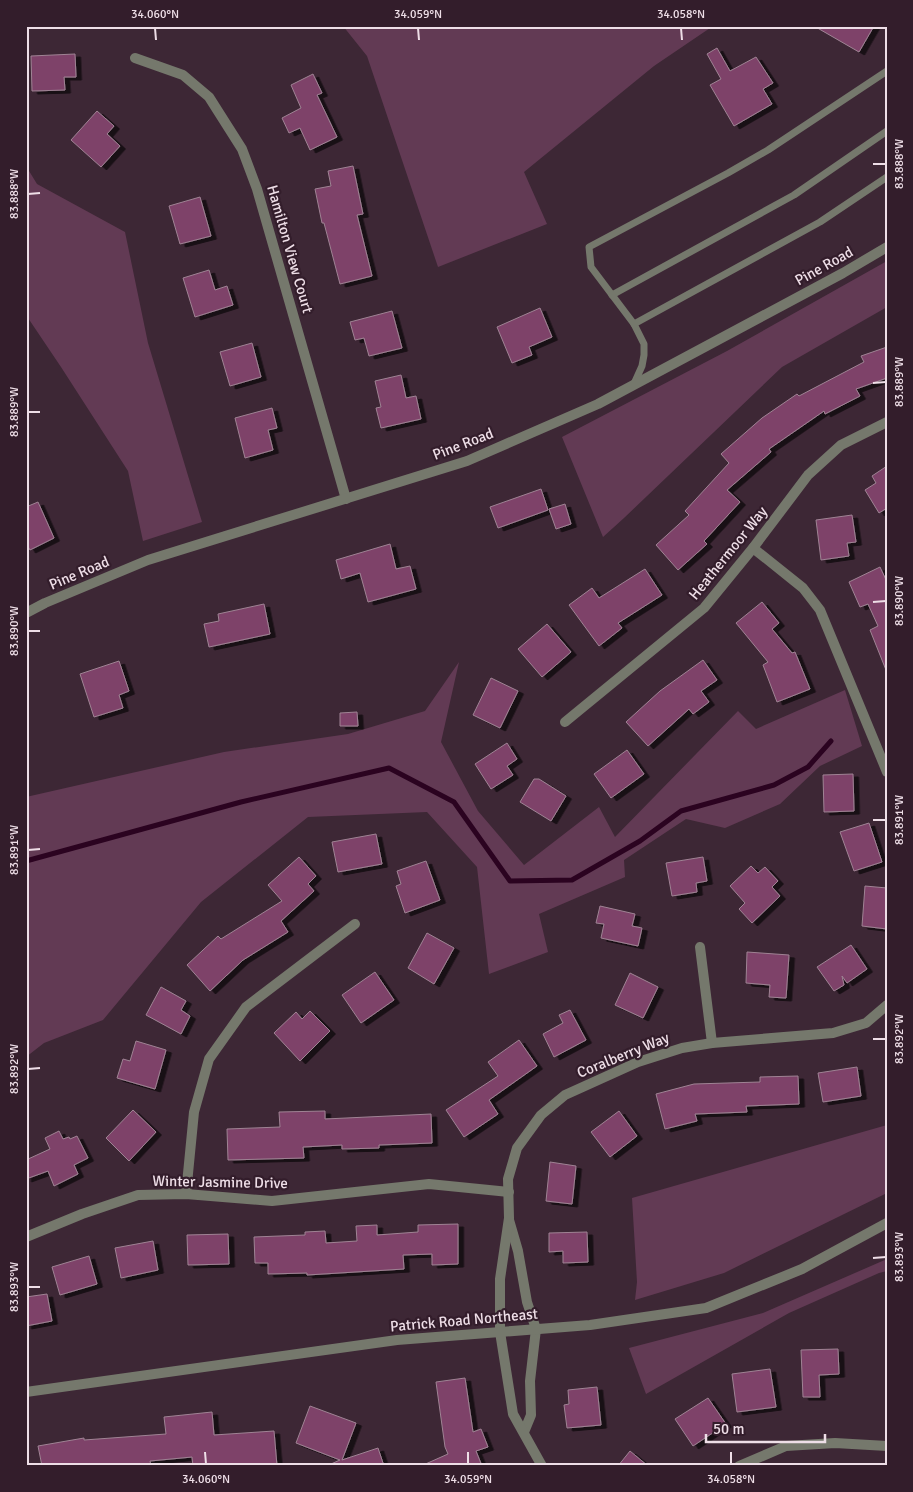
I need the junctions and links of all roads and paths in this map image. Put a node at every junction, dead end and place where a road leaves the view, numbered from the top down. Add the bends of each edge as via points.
1 (136, 58) dead end
2 (887, 71) edge
3 (887, 131) edge
4 (887, 177) edge
5 (887, 247) edge
6 (612, 294) junction
7 (634, 324) junction
8 (633, 386) junction
9 (887, 422) edge
10 (346, 499) junction
11 (754, 548) junction
12 (26, 613) edge
13 (565, 722) dead end
14 (887, 772) edge
15 (355, 924) dead end
16 (700, 947) dead end
17 (887, 1005) edge
18 (712, 1042) junction
19 (509, 1192) junction
20 (186, 1194) junction
21 (509, 1218) junction
22 (887, 1223) edge
23 (26, 1236) edge
24 (536, 1329) junction
25 (500, 1332) junction
26 (26, 1392) edge
27 (524, 1432) junction
28 (887, 1446) edge
29 (542, 1466) edge
30 (739, 1466) edge

1 - 10 street, Hamilton View Court via 183,75 209,97 242,149 257,189
2 - 6 lane via 728,174 589,247 592,267
3 - 6 lane via 794,194
4 - 7 lane via 820,222
5 - 8 street, Pine Road
6 - 7 lane
7 - 8 lane via 644,344 644,355
8 - 10 street, Pine Road via 467,461
9 - 11 street, Heathermoor Way via 840,444 808,475
10 - 12 street, Pine Road via 148,560
11 - 13 street, Heathermoor Way via 704,608
11 - 14 street via 803,588 820,610
15 - 20 street via 246,1007 209,1059 194,1112
16 - 18 street
17 - 18 street, Coralberry Way via 866,1023 834,1033
18 - 19 street, Coralberry Way via 638,1062 565,1095 541,1115 517,1148 508,1179
19 - 20 street, Winter Jasmine Drive via 429,1184 272,1201
19 - 21 street, Coralberry Way
20 - 23 street, Winter Jasmine Drive via 138,1195
21 - 24 street, Coralberry Way
21 - 25 street, Coralberry Way via 500,1279
22 - 24 street, Patrick Road Northeast via 802,1269 706,1308 590,1325
24 - 25 street, Patrick Road Northeast
24 - 27 street, Coralberry Way via 530,1381 531,1415
25 - 26 street, Patrick Road Northeast via 397,1340
25 - 27 street, Coralberry Way via 513,1414
27 - 29 street, Coralberry Way
28 - 30 street via 835,1443 786,1446

